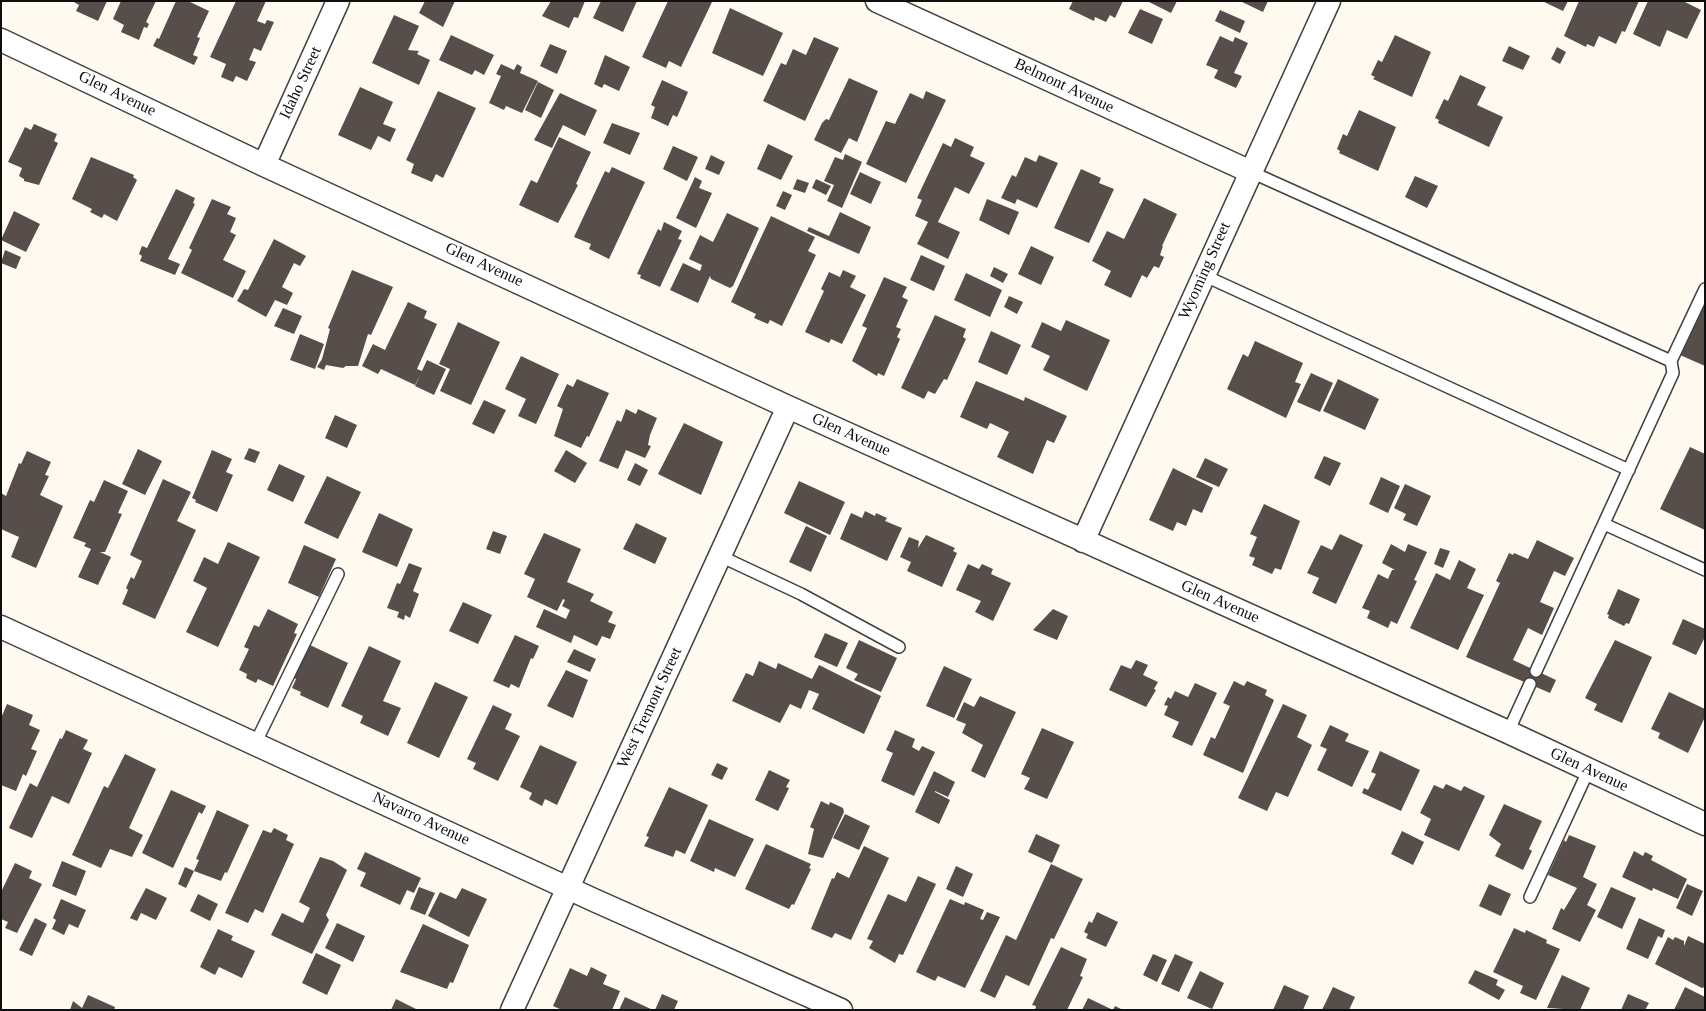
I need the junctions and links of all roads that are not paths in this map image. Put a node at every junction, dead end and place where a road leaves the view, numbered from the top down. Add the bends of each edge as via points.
1 (338, 1) edge
2 (877, 1) edge
3 (1329, 1) edge
4 (1, 40) edge
5 (264, 165) junction
6 (1251, 172) junction
7 (1203, 275) junction
8 (1705, 289) edge
9 (1670, 361) junction
10 (788, 407) junction
11 (1629, 470) junction
12 (1604, 524) junction
13 (1083, 541) junction
14 (720, 556) junction
15 (1705, 570) edge
16 (338, 574) dead end
17 (1, 627) edge
18 (899, 647) dead end
19 (1536, 671) dead end
20 (1530, 684) dead end
21 (1508, 732) junction
22 (255, 744) junction
23 (1589, 769) junction
24 (1705, 824) edge
25 (568, 888) junction
26 (1530, 897) dead end
27 (512, 1010) edge
28 (842, 1010) edge

1 - 5 street, Idaho Street
2 - 6 street, Belmont Avenue
3 - 6 street, Wyoming Street
4 - 5 street, Glen Avenue
5 - 10 street, Glen Avenue
6 - 7 street, Wyoming Street
6 - 9 lane
7 - 11 lane
7 - 13 street, Wyoming Street
8 - 9 lane
9 - 11 lane via 1673,374
10 - 13 street, Glen Avenue
10 - 14 street, West Tremont Street
11 - 12 lane
12 - 15 lane
12 - 19 lane
13 - 21 street, Glen Avenue
14 - 18 lane via 801,594
14 - 25 street, West Tremont Street
16 - 22 lane
17 - 22 street, Navarro Avenue
20 - 21 lane
21 - 23 street, Glen Avenue
22 - 25 street, Navarro Avenue
23 - 24 street, Glen Avenue
23 - 26 lane
25 - 27 street, West Tremont Street
25 - 28 street, Navarro Avenue

